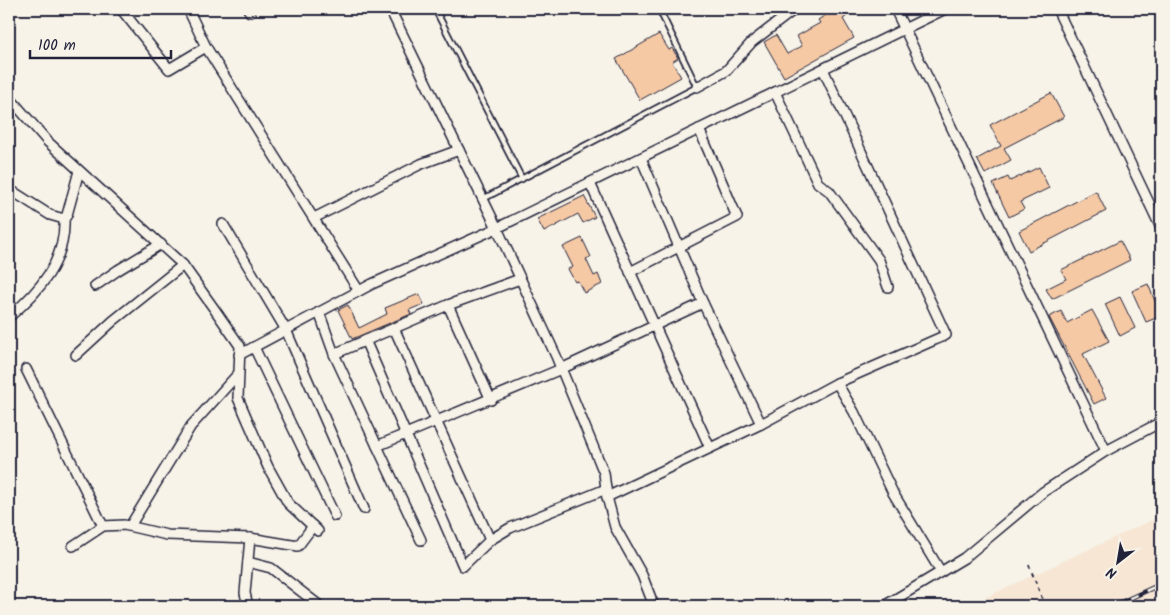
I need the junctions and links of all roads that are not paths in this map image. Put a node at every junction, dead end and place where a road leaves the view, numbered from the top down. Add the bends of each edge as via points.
1 (121, 9) edge
2 (188, 9) edge
3 (390, 9) edge
4 (435, 9) edge
5 (658, 9) edge
6 (795, 9) edge
7 (895, 9) edge
8 (945, 9) edge
9 (1057, 9) edge
10 (905, 29) junction
11 (206, 47) junction
12 (823, 69) junction
13 (697, 87) junction
14 (774, 92) junction
15 (9, 98) edge
16 (699, 129) junction
17 (459, 150) junction
18 (641, 158) junction
19 (79, 170) junction
20 (522, 179) junction
21 (590, 183) junction
22 (9, 189) edge
23 (483, 199) junction
24 (314, 218) junction
25 (64, 219) junction
26 (223, 224) dead end
27 (497, 228) junction
28 (1161, 228) edge
29 (161, 244) junction
30 (679, 247) junction
31 (183, 265) junction
32 (630, 272) junction
33 (520, 278) junction
34 (95, 286) dead end
35 (888, 287) dead end
36 (359, 291) junction
37 (703, 304) junction
38 (448, 305) junction
39 (319, 312) junction
40 (9, 317) edge
41 (655, 326) junction
42 (394, 328) junction
43 (286, 330) junction
44 (365, 340) junction
45 (254, 347) junction
46 (334, 354) junction
47 (76, 355) dead end
48 (239, 355) junction
49 (26, 369) dead end
50 (561, 369) junction
51 (237, 375) junction
52 (837, 382) junction
53 (491, 400) junction
54 (1161, 422) edge
55 (437, 423) junction
56 (761, 424) junction
57 (406, 435) junction
58 (377, 446) junction
59 (710, 448) junction
60 (1106, 451) junction
61 (606, 493) junction
62 (364, 509) dead end
63 (335, 516) dead end
64 (103, 526) junction
65 (130, 526) junction
66 (250, 538) junction
67 (421, 540) dead end
68 (490, 540) junction
69 (73, 546) dead end
70 (248, 562) junction
71 (941, 572) junction
72 (248, 606) edge
73 (320, 606) edge
74 (654, 606) edge
75 (884, 606) edge

1 - 11 street via 169,69
2 - 11 street
3 - 17 street
4 - 20 lane
5 - 13 lane
6 - 13 street via 752,42 726,72
7 - 10 street
8 - 10 street
9 - 28 street
10 - 12 street
10 - 60 street
11 - 24 street
12 - 14 street
12 - 52 street via 946,335
13 - 20 lane
14 - 16 street
14 - 35 street via 818,183 829,191 879,260
15 - 19 street via 48,142
16 - 18 street
16 - 30 street via 737,217
17 - 23 street
17 - 24 street via 421,164
18 - 21 street
18 - 30 street
19 - 25 street
19 - 29 street
20 - 23 lane
21 - 27 street
21 - 32 street
22 - 25 street via 50,215
23 - 27 street
24 - 36 street
25 - 40 street via 56,262 44,283
26 - 43 street
27 - 33 street
27 - 36 street
29 - 31 street
29 - 34 street
30 - 32 street
30 - 37 street
31 - 47 street
31 - 48 street via 240,346
32 - 41 street
33 - 38 street
33 - 50 street
36 - 39 street
37 - 41 street
37 - 56 street
38 - 42 street
38 - 53 street
39 - 43 street
39 - 46 street
41 - 50 street
41 - 59 street
42 - 44 street
42 - 55 street
43 - 45 street
43 - 62 street
44 - 46 street
44 - 57 street
45 - 48 street
45 - 63 street
46 - 58 street
48 - 51 street
49 - 64 street
50 - 53 street
50 - 61 street via 604,473
51 - 65 street via 191,426
51 - 66 street via 238,398 268,467 288,503 316,528 298,546
52 - 56 street
52 - 71 street via 893,494
53 - 55 street
54 - 60 street
55 - 57 street
55 - 68 street
56 - 59 street
57 - 58 street
57 - 68 street via 463,566
58 - 67 street
59 - 61 street
60 - 71 street via 1043,492 964,558
61 - 68 street via 510,528
61 - 74 street via 615,526 642,575
64 - 65 street
64 - 69 street
65 - 66 street via 167,535
66 - 70 street
70 - 72 street via 245,592
70 - 73 street via 271,568
71 - 75 street

